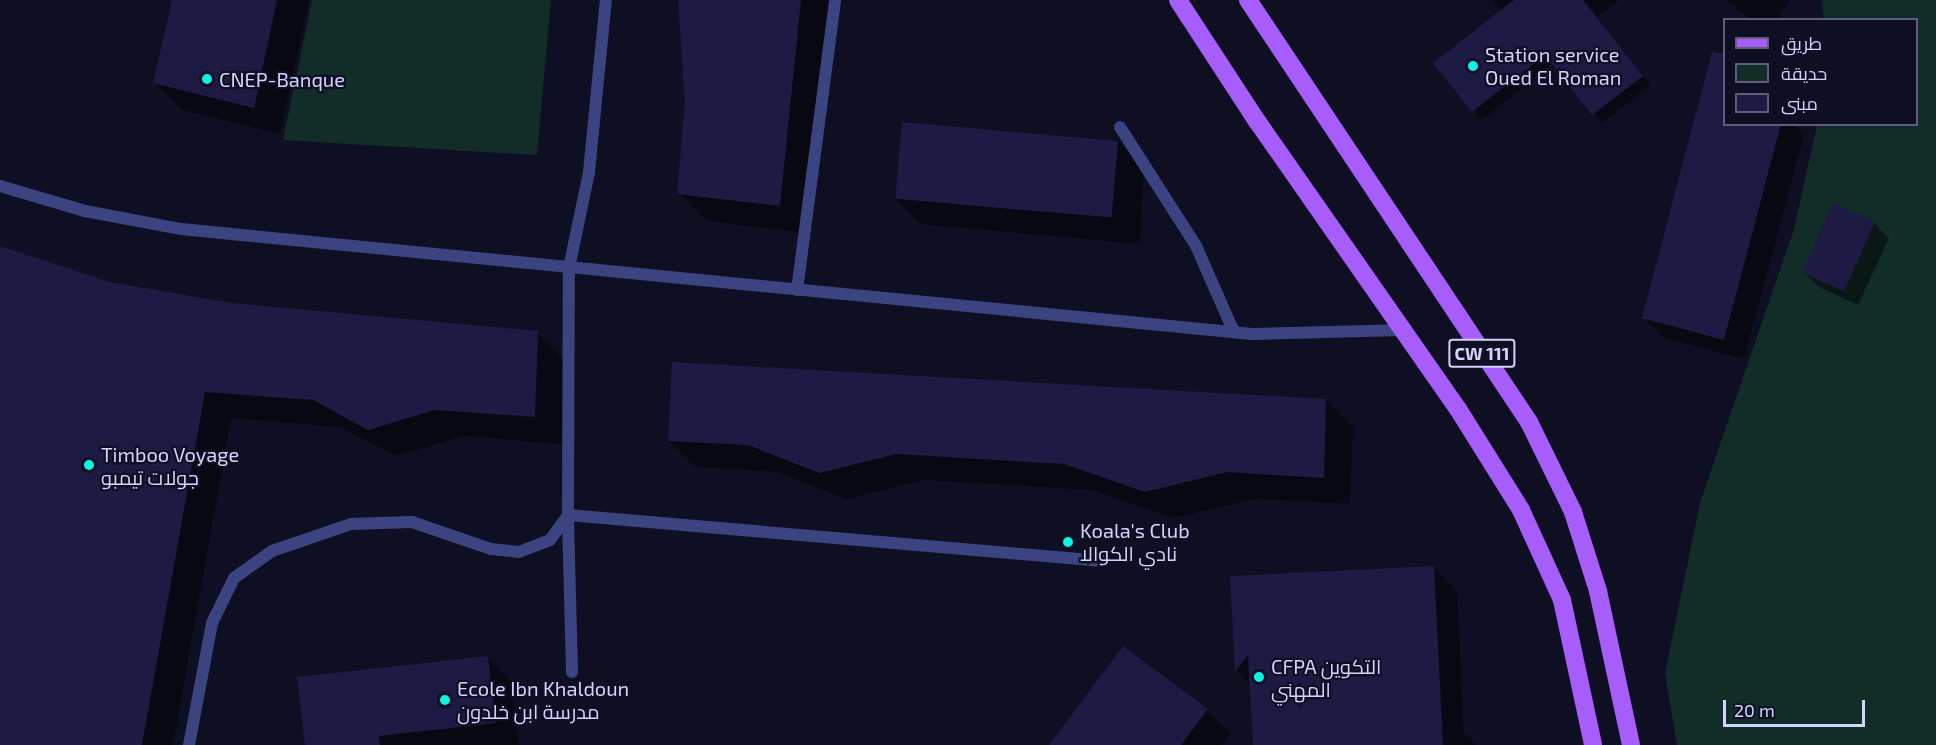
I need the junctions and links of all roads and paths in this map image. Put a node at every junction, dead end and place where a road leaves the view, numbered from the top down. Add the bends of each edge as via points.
1 (606, 0) edge
2 (835, 0) edge
3 (1178, 0) edge
4 (1248, 0) edge
5 (1120, 127) dead end
6 (0, 186) edge
7 (569, 268) junction
8 (797, 290) junction
9 (1400, 330) junction
10 (1234, 332) junction
11 (568, 515) junction
12 (1102, 561) dead end
13 (572, 672) dead end
14 (189, 745) edge
15 (1593, 745) edge
16 (1631, 745) edge

1 - 7 street via 588,172
2 - 8 street
3 - 9 main road
4 - 16 main road, CW 111 via 1529,422 1573,512 1598,591
5 - 10 street via 1185,225
6 - 7 street via 85,211 180,229
7 - 8 street
7 - 11 street
8 - 10 street
9 - 10 street
9 - 15 main road via 1458,409 1521,510 1562,600
11 - 12 street
11 - 13 street
11 - 14 street via 550,540 519,552 491,549 412,522 351,524 272,551 234,578 212,622

